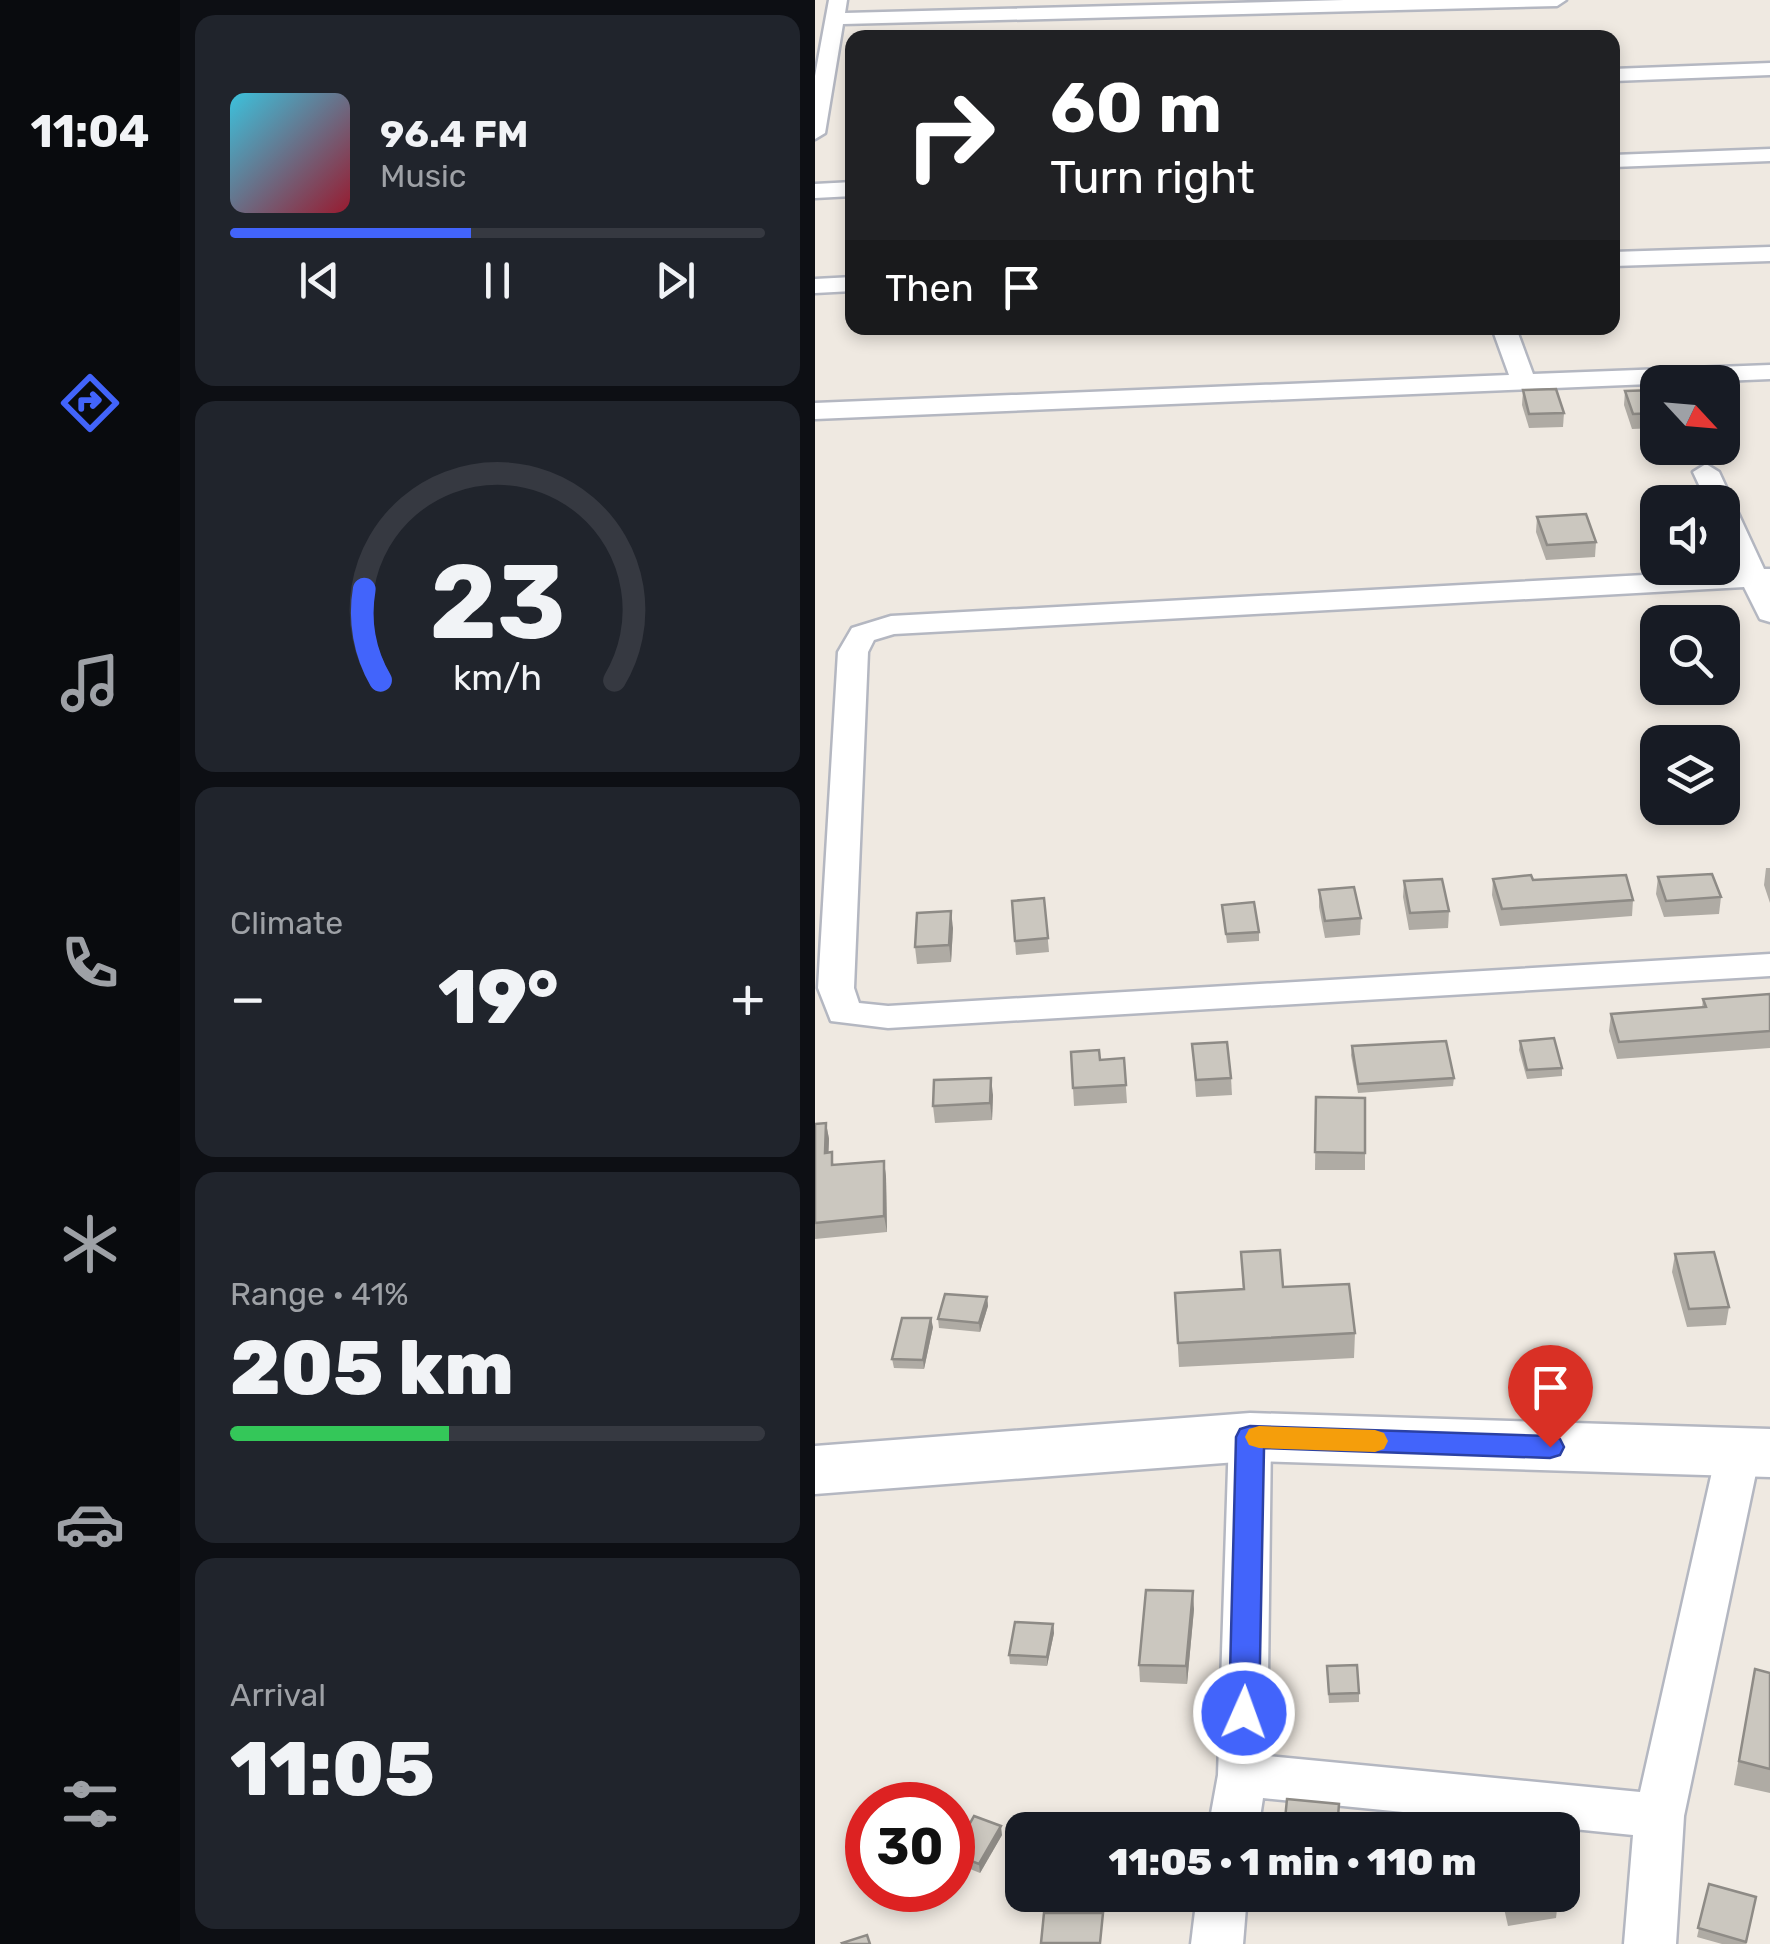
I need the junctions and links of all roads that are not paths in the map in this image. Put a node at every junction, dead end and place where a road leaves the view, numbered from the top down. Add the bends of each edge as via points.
1 (1557, 0) edge
2 (1386, 9) edge
3 (837, 10) edge
4 (1770, 69) edge
5 (1620, 75) edge
6 (815, 133) edge
7 (1770, 155) edge
8 (1620, 160) edge
9 (845, 189) edge
10 (815, 191) edge
11 (1770, 254) edge
12 (1620, 259) edge
13 (845, 284) edge
14 (815, 286) edge
15 (1506, 335) edge
16 (1770, 372) edge
17 (1524, 382) junction
18 (815, 412) edge
19 (1706, 472) dead end
20 (1712, 485) edge
21 (1740, 538) edge
22 (1762, 577) edge
23 (1770, 613) edge
24 (1770, 965) edge
25 (1250, 1437) junction
26 (1754, 1453) edge
27 (815, 1470) edge
28 (1242, 1776) junction
29 (1236, 1812) edge
30 (1659, 1816) junction
31 (1650, 1944) edge

1 - 2 street
2 - 3 street
3 - 6 street via 827,103
4 - 5 street
7 - 8 street
9 - 10 street
11 - 12 street
13 - 14 street
15 - 17 street
16 - 17 street
17 - 18 street
19 - 20 street
21 - 22 street
22 - 23 street
22 - 24 street via 891,626 862,634 853,652 836,988 844,1013 888,1017
25 - 26 street
25 - 27 street
25 - 28 street
26 - 30 street
28 - 29 street
28 - 30 street
30 - 31 street

